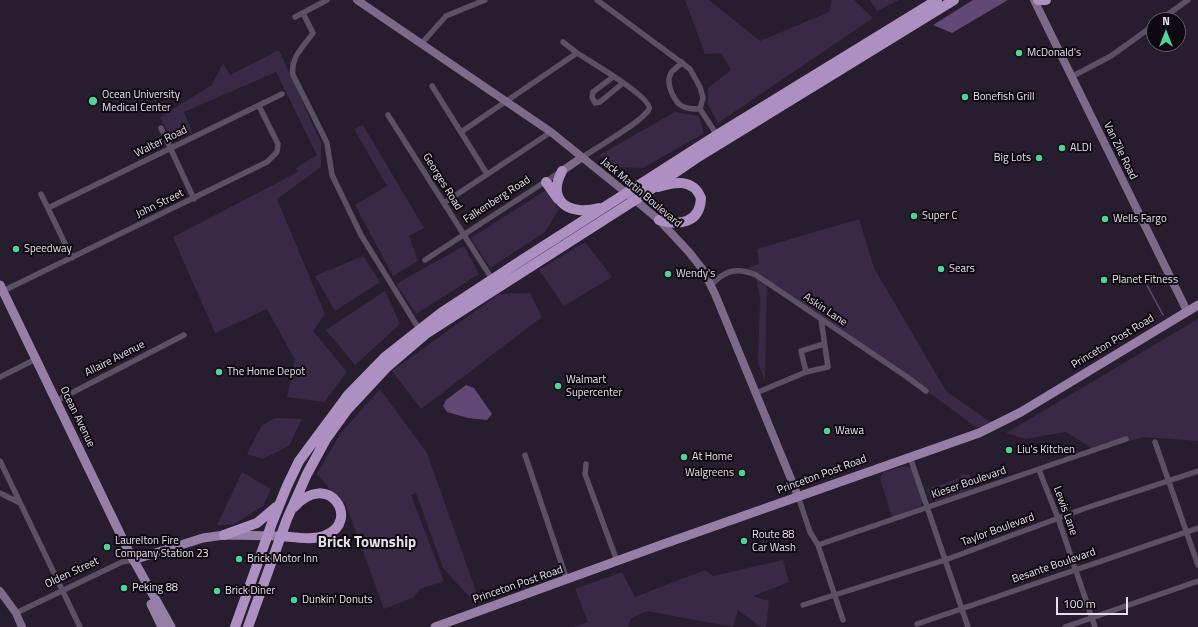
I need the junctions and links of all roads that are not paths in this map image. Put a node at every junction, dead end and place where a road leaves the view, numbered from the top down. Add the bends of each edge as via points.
1 (328, 0) edge
2 (357, 0) edge
3 (485, 0) edge
4 (597, 0) edge
5 (937, 0) edge
6 (954, 0) edge
7 (1034, 0) edge
8 (1038, 0) edge
9 (1046, 0) edge
10 (1188, 0) edge
11 (1171, 12) edge
12 (303, 13) junction
13 (295, 16) dead end
14 (1146, 31) edge
15 (563, 42) dead end
16 (422, 43) junction
17 (578, 53) junction
18 (682, 62) junction
19 (613, 77) junction
20 (1071, 77) junction
21 (623, 83) junction
22 (432, 86) dead end
23 (282, 94) dead end
24 (506, 101) junction
25 (259, 106) junction
26 (700, 109) junction
27 (388, 115) dead end
28 (161, 128) dead end
29 (461, 132) junction
30 (551, 132) junction
31 (717, 135) junction
32 (170, 149) junction
33 (581, 158) junction
34 (562, 171) junction
35 (487, 174) junction
36 (546, 182) junction
37 (650, 189) junction
38 (41, 194) dead end
39 (631, 197) junction
40 (194, 199) junction
41 (559, 200) junction
42 (444, 203) junction
43 (608, 206) junction
44 (48, 208) junction
45 (660, 220) junction
46 (464, 235) junction
47 (72, 258) junction
48 (425, 260) dead end
49 (492, 279) junction
50 (710, 286) junction
51 (2, 288) edge
52 (1198, 305) edge
53 (1187, 312) junction
54 (821, 319) junction
55 (419, 329) junction
56 (184, 334) dead end
57 (824, 344) junction
58 (36, 359) junction
59 (806, 372) junction
60 (0, 378) edge
61 (926, 392) dead end
62 (756, 393) junction
63 (56, 401) junction
64 (1126, 440) dead end
65 (1155, 442) dead end
66 (525, 455) dead end
67 (910, 457) junction
68 (0, 461) edge
69 (586, 464) dead end
70 (1039, 470) junction
71 (1198, 471) edge
72 (1168, 480) junction
73 (0, 493) edge
74 (798, 496) junction
75 (281, 500) junction
76 (20, 503) junction
77 (928, 508) junction
78 (1058, 518) junction
79 (287, 519) junction
80 (1198, 528) edge
81 (1186, 532) junction
82 (224, 536) junction
83 (280, 536) junction
84 (266, 537) junction
85 (818, 545) junction
86 (133, 560) junction
87 (945, 560) junction
88 (617, 561) junction
89 (1198, 565) edge
90 (1075, 569) junction
91 (567, 580) junction
92 (1198, 581) edge
93 (0, 591) edge
94 (63, 591) junction
95 (834, 595) junction
96 (803, 605) dead end
97 (961, 608) junction
98 (16, 613) junction
99 (1092, 618) junction
100 (843, 620) dead end
101 (917, 624) dead end
102 (249, 626) edge
103 (22, 627) edge
104 (80, 627) edge
105 (162, 627) edge
106 (171, 627) edge
107 (235, 627) edge
108 (435, 627) edge
109 (968, 627) edge
110 (1065, 627) edge
111 (1095, 627) edge

1 - 12 street
2 - 16 street, Jack Martin Boulevard
3 - 16 street via 446,16
4 - 18 street
5 - 31 highway
6 - 37 highway via 717,144
7 - 20 street, Van Zile Road
8 - 9 highway
10 - 11 street
12 - 13 street
12 - 55 street via 313,33 296,56 292,68 293,75 327,143 332,175 358,229
14 - 20 street via 1111,56
15 - 17 street
16 - 24 street, Jack Martin Boulevard
17 - 19 street
17 - 24 street
18 - 26 street via 690,69 700,87
18 - 26 street via 672,72 669,78 670,85 677,101 684,107
19 - 21 street
19 - 21 street via 593,92 595,103 600,102
20 - 53 street, Van Zile Road
21 - 33 street via 647,102 648,110 628,127
22 - 29 street
23 - 25 street, Walter Road
24 - 29 street
24 - 30 street, Jack Martin Boulevard
25 - 32 street, Walter Road
25 - 40 street, John Street via 278,144 274,157
26 - 31 street
27 - 42 street, Georges Road
28 - 32 street
29 - 35 street
30 - 33 street, Jack Martin Boulevard
30 - 35 street
31 - 39 highway
32 - 40 street
32 - 44 street, Walter Road
33 - 34 street, Falkenberg Road
33 - 39 street, Jack Martin Boulevard
34 - 36 street, Falkenberg Road
34 - 41 highway via 557,184
35 - 42 street
36 - 41 highway
36 - 46 street, Falkenberg Road
37 - 39 highway
37 - 45 highway via 681,182 694,188 701,198 699,211 693,218 673,224
38 - 44 street
39 - 43 highway
39 - 45 street, Jack Martin Boulevard
39 - 79 highway via 427,333 386,368 347,410 326,439
40 - 47 street, John Street
41 - 43 highway via 576,210 588,211
42 - 46 street, Georges Road
43 - 49 highway
44 - 47 street
45 - 50 street, Jack Martin Boulevard via 689,252
46 - 48 street, Falkenberg Road
46 - 49 street, Georges Road
47 - 51 street, John Street
49 - 55 highway
50 - 54 street, Askin Lane via 725,274 742,270 756,275
50 - 62 street, Jack Martin Boulevard
51 - 58 main road, Ocean Avenue
52 - 53 main road, Princeton Post Road
53 - 67 main road, Princeton Post Road via 1003,422 966,439
54 - 57 street
54 - 61 street, Askin Lane
55 - 75 highway via 385,357 348,395 299,462
56 - 63 street, Allaire Avenue
57 - 59 street via 802,351
57 - 59 street via 828,367
58 - 60 street
58 - 63 main road, Ocean Avenue
59 - 62 street
62 - 74 street, Jack Martin Boulevard
63 - 86 main road, Ocean Avenue
64 - 70 street, Kieser Boulevard
65 - 72 street
66 - 91 street
67 - 74 main road, Princeton Post Road
67 - 77 street
68 - 76 street
69 - 88 street via 585,474
70 - 77 street, Kieser Boulevard
70 - 78 street, Lewis Lane
71 - 72 street, Taylor Boulevard
72 - 78 street, Taylor Boulevard
72 - 81 street
73 - 76 street
74 - 85 street via 810,532
74 - 88 main road, Princeton Post Road
75 - 82 highway via 257,523
75 - 84 highway
76 - 94 street
77 - 85 street, Kieser Boulevard
77 - 87 street
78 - 87 street, Taylor Boulevard
78 - 90 street, Lewis Lane
79 - 83 highway
79 - 83 highway via 302,499 317,492 332,497 341,509 341,517 336,528 325,536
80 - 81 street, Besante Boulevard
81 - 89 street
81 - 90 street, Besante Boulevard
82 - 84 main road, Olden Street
82 - 86 main road, Olden Street via 192,541
83 - 84 main road, Olden Street
83 - 102 highway
84 - 107 highway
85 - 95 street
86 - 94 street, Olden Street via 122,562
86 - 105 main road, Ocean Avenue
86 - 106 main road, Ocean Avenue
87 - 95 street, Taylor Boulevard
87 - 97 street
88 - 91 main road, Princeton Post Road
90 - 97 street, Besante Boulevard
90 - 99 street, Lewis Lane
91 - 108 main road, Princeton Post Road
92 - 99 street
93 - 98 street
94 - 98 street, Olden Street
94 - 104 street
95 - 96 street, Taylor Boulevard
95 - 100 street
97 - 101 street, Besante Boulevard
97 - 109 street
98 - 103 street
99 - 110 street
99 - 111 street, Lewis Lane

